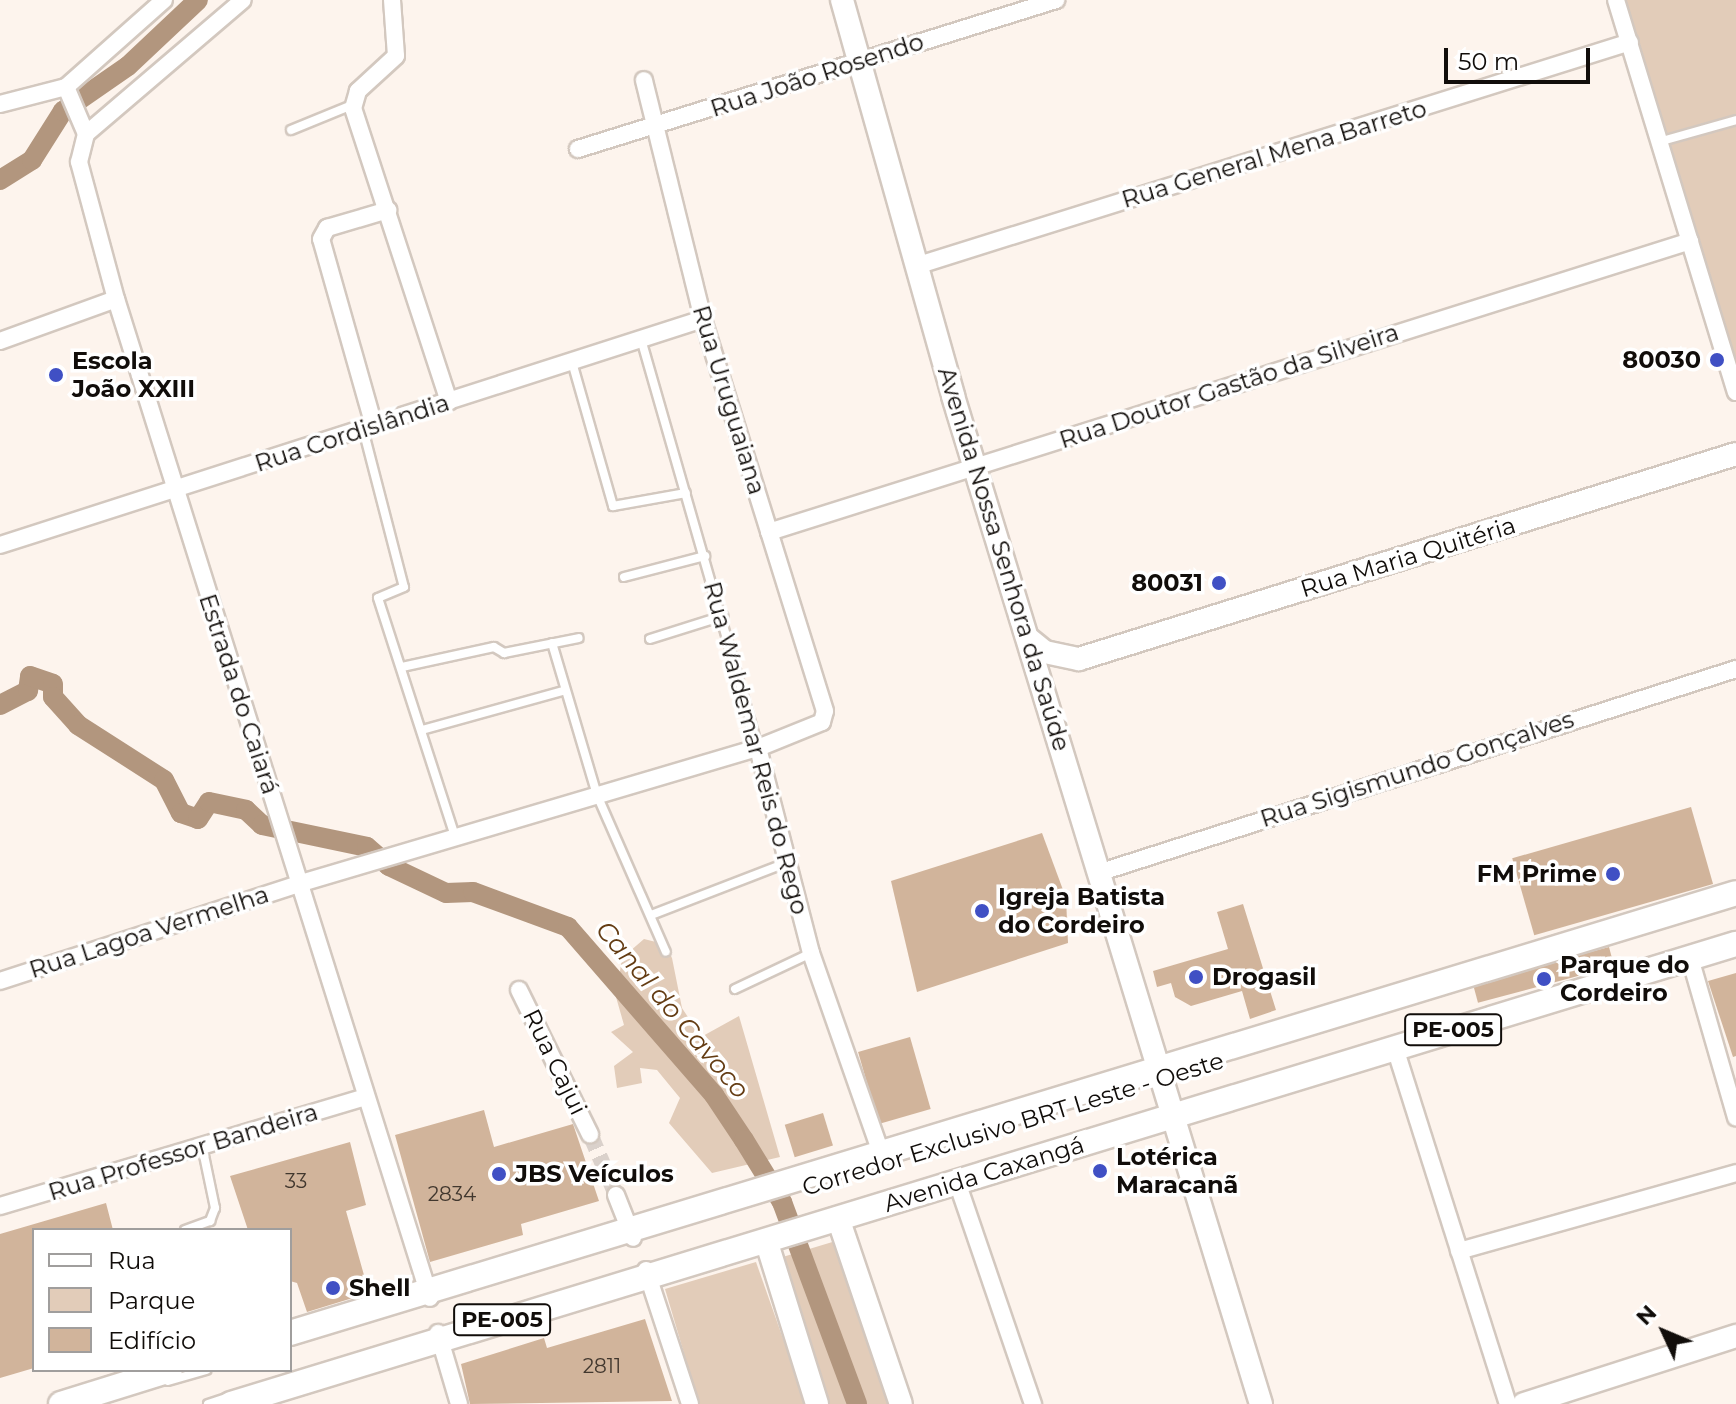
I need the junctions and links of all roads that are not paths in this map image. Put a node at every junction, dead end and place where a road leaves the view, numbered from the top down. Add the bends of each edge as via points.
1 (164, 0) edge
2 (243, 0) edge
3 (392, 0) edge
4 (842, 0) edge
5 (1056, 0) edge
6 (1616, 0) edge
7 (1630, 42) junction
8 (860, 60) junction
9 (644, 80) dead end
10 (67, 90) junction
11 (0, 104) edge
12 (353, 104) junction
13 (1736, 120) edge
14 (655, 127) junction
15 (84, 130) junction
16 (291, 130) dead end
17 (1662, 141) junction
18 (578, 149) dead end
19 (388, 210) junction
20 (1690, 241) junction
21 (919, 265) junction
22 (116, 299) junction
23 (703, 319) junction
24 (641, 339) junction
25 (0, 341) edge
26 (572, 362) junction
27 (1736, 392) edge
28 (449, 402) junction
29 (368, 428) junction
30 (1736, 454) edge
31 (975, 467) junction
32 (173, 490) junction
33 (686, 493) junction
34 (769, 532) junction
35 (0, 545) edge
36 (705, 556) junction
37 (624, 577) dead end
38 (723, 616) junction
39 (579, 638) dead end
40 (650, 639) dead end
41 (1030, 640) junction
42 (552, 643) junction
43 (1079, 659) junction
44 (402, 667) junction
45 (1736, 669) edge
46 (563, 691) junction
47 (1048, 700) junction
48 (422, 730) junction
49 (758, 748) junction
50 (597, 795) junction
51 (455, 837) junction
52 (786, 863) junction
53 (1098, 873) junction
54 (298, 884) junction
55 (1736, 893) edge
56 (1736, 904) edge
57 (651, 915) junction
58 (1736, 936) edge
59 (1736, 944) edge
60 (666, 952) dead end
61 (811, 953) junction
62 (1690, 958) junction
63 (0, 981) edge
64 (735, 989) dead end
65 (519, 990) dead end
66 (1395, 1048) junction
67 (1156, 1076) junction
68 (365, 1097) junction
69 (1169, 1113) junction
70 (1736, 1117) edge
71 (590, 1134) tunnel mouth
72 (202, 1146) junction
73 (881, 1153) junction
74 (1736, 1173) edge
75 (825, 1175) junction
76 (957, 1182) junction
77 (616, 1195) tunnel mouth
78 (0, 1206) edge
79 (834, 1217) junction
80 (191, 1228) edge
81 (632, 1234) junction
82 (768, 1237) junction
83 (1459, 1251) junction
84 (647, 1272) junction
85 (429, 1295) junction
86 (292, 1332) edge
87 (439, 1336) junction
88 (1736, 1336) edge
89 (292, 1343) edge
90 (164, 1372) edge
91 (198, 1372) edge
92 (234, 1402) edge
93 (61, 1404) edge
94 (95, 1404) edge
95 (208, 1404) edge
96 (459, 1404) edge
97 (690, 1404) edge
98 (817, 1404) edge
99 (901, 1404) edge
100 (1033, 1404) edge
101 (1261, 1404) edge
102 (1508, 1404) edge
103 (1524, 1404) edge

1 - 10 street
2 - 15 street
3 - 12 street via 396,56 358,91
4 - 8 street, Avenida Nossa Senhora da Saúde
5 - 8 street, Rua João Rosendo
6 - 7 street
7 - 17 street
7 - 21 street, Rua General Mena Barreto
8 - 14 street, Rua João Rosendo
8 - 21 street, Avenida Nossa Senhora da Saúde
9 - 14 street, Rua Uruguaiana
10 - 11 street
10 - 15 street, Estrada do Caiará
12 - 16 lane
12 - 19 street
13 - 17 lane
14 - 18 street, Rua João Rosendo
14 - 23 street, Rua Uruguaiana
15 - 22 street, Estrada do Caiará via 79,162
17 - 20 street
19 - 28 street
19 - 29 street via 327,228 321,239
20 - 27 street
20 - 31 street, Rua Doutor Gastão da Silveira
21 - 31 street, Avenida Nossa Senhora da Saúde
22 - 25 street
22 - 32 street, Estrada do Caiará
23 - 24 street, Rua Cordislândia
23 - 34 street, Rua Uruguaiana
24 - 26 street, Rua Cordislândia
24 - 33 lane, Rua Waldemar Reis do Rego
26 - 28 street, Rua Cordislândia
26 - 33 lane via 613,506
28 - 29 street, Rua Cordislândia
29 - 32 street, Rua Cordislândia
29 - 44 lane via 404,587 378,598
30 - 43 street, Rua Maria Quitéria
31 - 34 street, Rua Doutor Gastão da Silveira
31 - 41 street, Avenida Nossa Senhora da Saúde
32 - 35 street, Rua Cordislândia
32 - 54 street, Estrada do Caiará
33 - 36 lane, Rua Waldemar Reis do Rego
34 - 49 street, Rua Uruguaiana via 825,717
36 - 37 lane
36 - 38 lane, Rua Waldemar Reis do Rego
38 - 40 lane
38 - 49 lane, Rua Waldemar Reis do Rego
39 - 42 lane
41 - 43 street via 1045,652
41 - 47 street, Avenida Nossa Senhora da Saúde
42 - 44 lane via 504,653 494,647
42 - 46 lane
43 - 47 street
44 - 48 lane
45 - 53 street, Rua Sigismundo Gonçalves
46 - 48 lane
46 - 50 lane
47 - 53 street, Avenida Nossa Senhora da Saúde
48 - 51 lane
49 - 50 street
49 - 52 street, Rua Waldemar Reis do Rego
50 - 51 street, Rua Lagoa Vermelha
50 - 57 lane
51 - 54 street, Rua Lagoa Vermelha
52 - 57 lane
52 - 61 street, Rua Waldemar Reis do Rego
53 - 67 street, Avenida Nossa Senhora da Saúde
54 - 63 street, Rua Lagoa Vermelha
54 - 68 street, Estrada do Caiará
55 - 67 main road, Avenida Caxangá / PE-005
56 - 67 lane, Corredor Exclusivo BRT Leste - Oeste
57 - 60 lane
58 - 69 lane, Corredor Exclusivo BRT Leste - Oeste
59 - 62 main road, Avenida Caxangá / PE-005
61 - 64 lane
61 - 73 street, Rua Waldemar Reis do Rego
62 - 66 main road, Avenida Caxangá / PE-005
62 - 70 street
65 - 71 street, Rua Cajui
66 - 69 main road, Avenida Caxangá / PE-005
66 - 83 street
67 - 69 street, Avenida Nossa Senhora da Saúde
67 - 73 main road, Avenida Caxangá / PE-005
67 - 75 lane, Corredor Exclusivo BRT Leste - Oeste
68 - 72 street, Rua Professor Bandeira
68 - 85 street, Estrada do Caiará
69 - 76 main road, Avenida Caxangá / PE-005
69 - 79 lane, Corredor Exclusivo BRT Leste - Oeste
69 - 101 street, Avenida Nossa Senhora da Saúde
72 - 78 street, Rua Professor Bandeira
72 - 80 lane via 215,1208 210,1221
73 - 75 main road, Avenida Caxangá / PE-005
74 - 83 street
75 - 81 main road, Avenida Caxangá / PE-005
76 - 79 main road, Avenida Caxangá / PE-005
76 - 100 street
77 - 81 street
79 - 82 main road, Avenida Caxangá / PE-005
79 - 99 street
81 - 85 main road, Avenida Caxangá / PE-005
82 - 84 main road, Avenida Caxangá / PE-005
82 - 98 street
83 - 102 street
84 - 87 main road, Avenida Caxangá / PE-005
84 - 97 street
85 - 86 main road, Avenida Caxangá / PE-005
85 - 89 lane
87 - 92 main road, Avenida Caxangá / PE-005
87 - 96 street
88 - 103 street
90 - 93 main road
91 - 94 lane
92 - 95 lane

